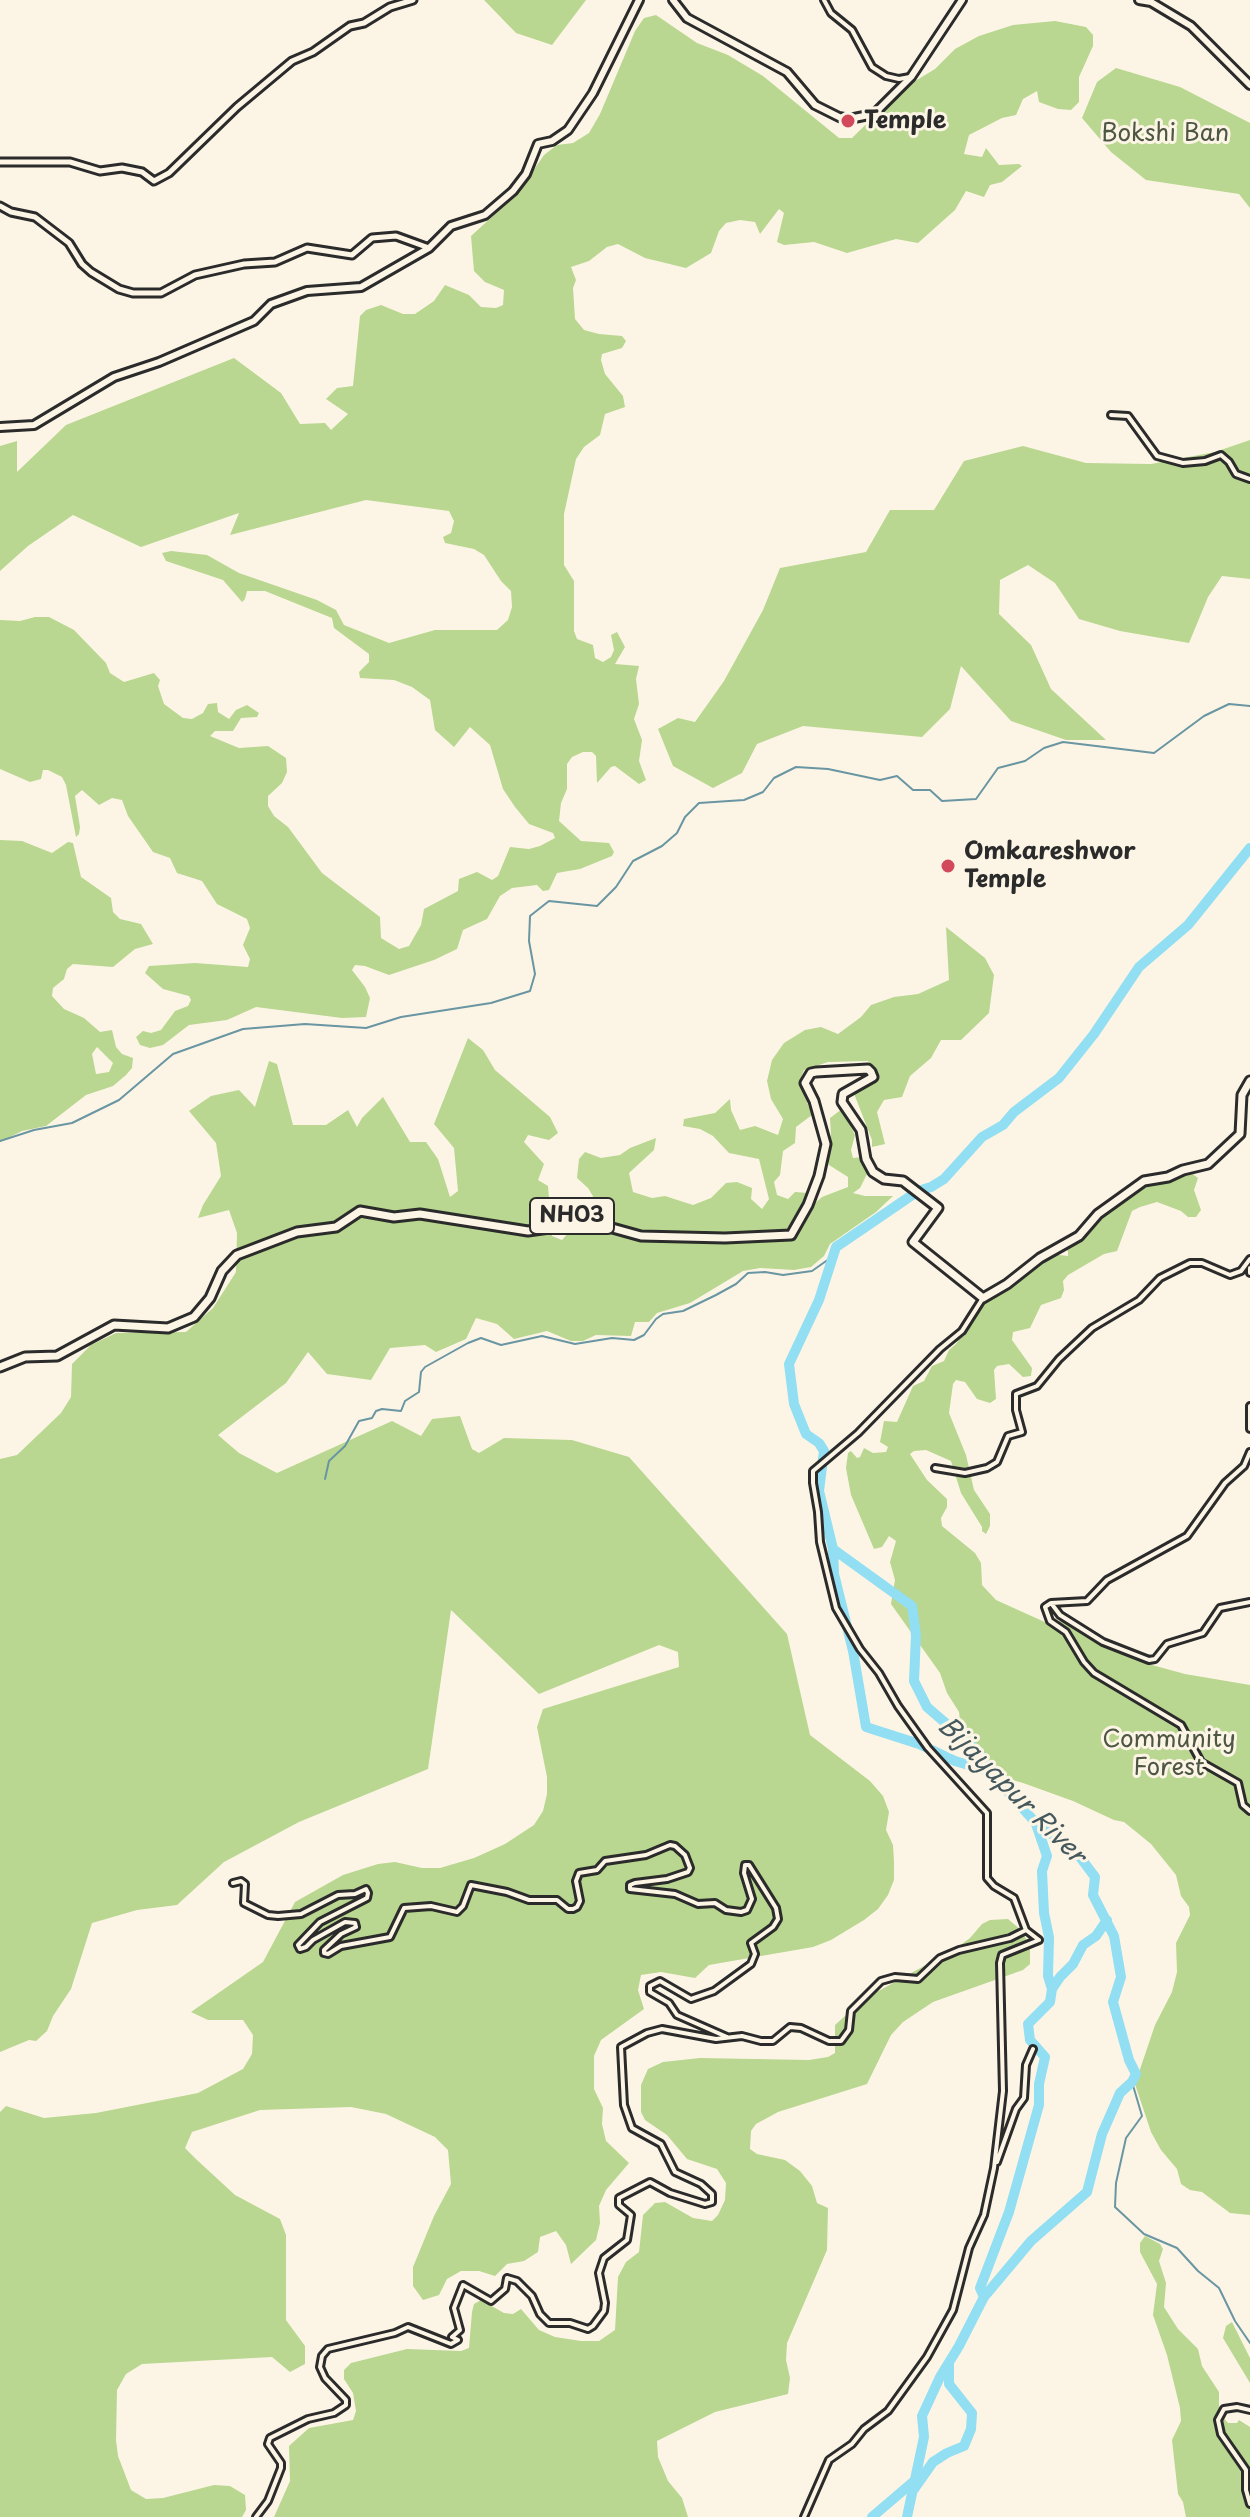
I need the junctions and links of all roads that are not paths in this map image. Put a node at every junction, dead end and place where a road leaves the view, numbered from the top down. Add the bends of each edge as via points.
1 (413, 0) edge
2 (639, 0) edge
3 (673, 0) edge
4 (824, 0) edge
5 (962, 0) edge
6 (1139, 0) edge
7 (911, 77) junction
8 (1250, 85) edge
9 (0, 162) edge
10 (0, 206) edge
11 (429, 248) junction
12 (1111, 415) dead end
13 (0, 427) edge
14 (1250, 479) edge
15 (1250, 1081) edge
16 (1250, 1259) edge
17 (983, 1298) junction
18 (0, 1367) edge
19 (1250, 1406) edge
20 (1250, 1429) edge
21 (1250, 1452) edge
22 (935, 1468) dead end
23 (1250, 1602) edge
24 (1051, 1603) junction
25 (1250, 1811) edge
26 (233, 1883) dead end
27 (1026, 1930) junction
28 (729, 2038) junction
29 (1033, 2049) dead end
30 (994, 2168) junction
31 (1250, 2410) edge
32 (1250, 2504) edge
33 (256, 2517) edge
34 (804, 2517) edge

1 - 9 street via 350,26 292,61 154,181 122,168 100,171 70,162
2 - 11 main road via 593,93 568,130 538,144 526,174 485,215 451,226
3 - 7 main road via 687,18 787,72 815,105 839,117 874,114
4 - 7 street via 852,30 872,67 886,76
5 - 7 main road
6 - 8 main road via 1191,26
10 - 11 street via 35,217 69,243 91,272 133,293 161,293 195,275 275,262 307,248 352,255 372,238 396,236
11 - 13 main road via 361,287 307,291 271,304 254,321 114,377 34,425
12 - 14 street via 1128,416 1157,456 1183,463 1221,455 1236,474
15 - 17 main road via 1242,1095 1240,1134 1208,1164 1144,1181 1098,1214 1079,1236
16 - 22 street via 1230,1275 1190,1263 1160,1278 1139,1300 1092,1328 1037,1386 1016,1394 1022,1432 1008,1436 997,1462 965,1473
17 - 18 main road, NH03 via 913,1242 938,1208 907,1183 873,1172 866,1159 861,1130 842,1102 843,1094 873,1077 871,1072 816,1072 805,1083 826,1144 814,1190 791,1235 641,1236 605,1226 581,1205 564,1226 528,1231 420,1214 394,1217 360,1211 336,1227 297,1232 237,1255 194,1317 168,1328 114,1325 57,1356 25,1357
17 - 27 street via 962,1331 813,1471 813,1483 836,1608 933,1756 987,1813 987,1878 1014,1898
19 - 20 street
21 - 24 street via 1187,1536 1107,1580 1087,1601
23 - 24 street via 1220,1608 1203,1633 1167,1644 1149,1660 1103,1642 1060,1615
24 - 25 street via 1045,1605 1048,1618 1066,1632 1094,1673 1181,1725 1201,1762 1238,1783 1243,1805
26 - 28 street via 245,1884 244,1903 278,1916 301,1914 338,1895 366,1889 367,1898 320,1922 298,1945 300,1949 345,1922 355,1923 324,1950 328,1954 341,1946 390,1937 404,1908 431,1906 457,1912 471,1885 529,1900 557,1900 573,1909 580,1901 579,1873 670,1845 685,1855 688,1872 635,1883 630,1889 675,1894 741,1912 752,1899 744,1873 749,1865 774,1903 778,1919 751,1943 751,1964 714,1991 691,1999 660,1981 650,1986 650,1992 677,2015
27 - 28 street via 940,1958 918,1979 881,1981 851,2011 849,2030 841,2041 790,2027 773,2041
27 - 30 street via 1039,1940 1002,1955 1000,1963 1003,2091
28 - 33 street via 662,2029 621,2047 624,2105 632,2128 661,2144 675,2172 701,2184 712,2194 712,2202 693,2201 650,2182 619,2198 619,2205 631,2215 627,2240 604,2258 599,2273 604,2311 593,2326 549,2323 532,2296 507,2278 505,2289 491,2301 463,2285 454,2308 460,2330 452,2337 458,2340 451,2344 408,2327 328,2349 320,2367 346,2405 270,2438 281,2468
29 - 30 street via 1024,2098
30 - 34 street via 953,2310 938,2338 888,2411 829,2460
31 - 32 street via 1224,2409 1218,2420 1221,2434 1246,2470

